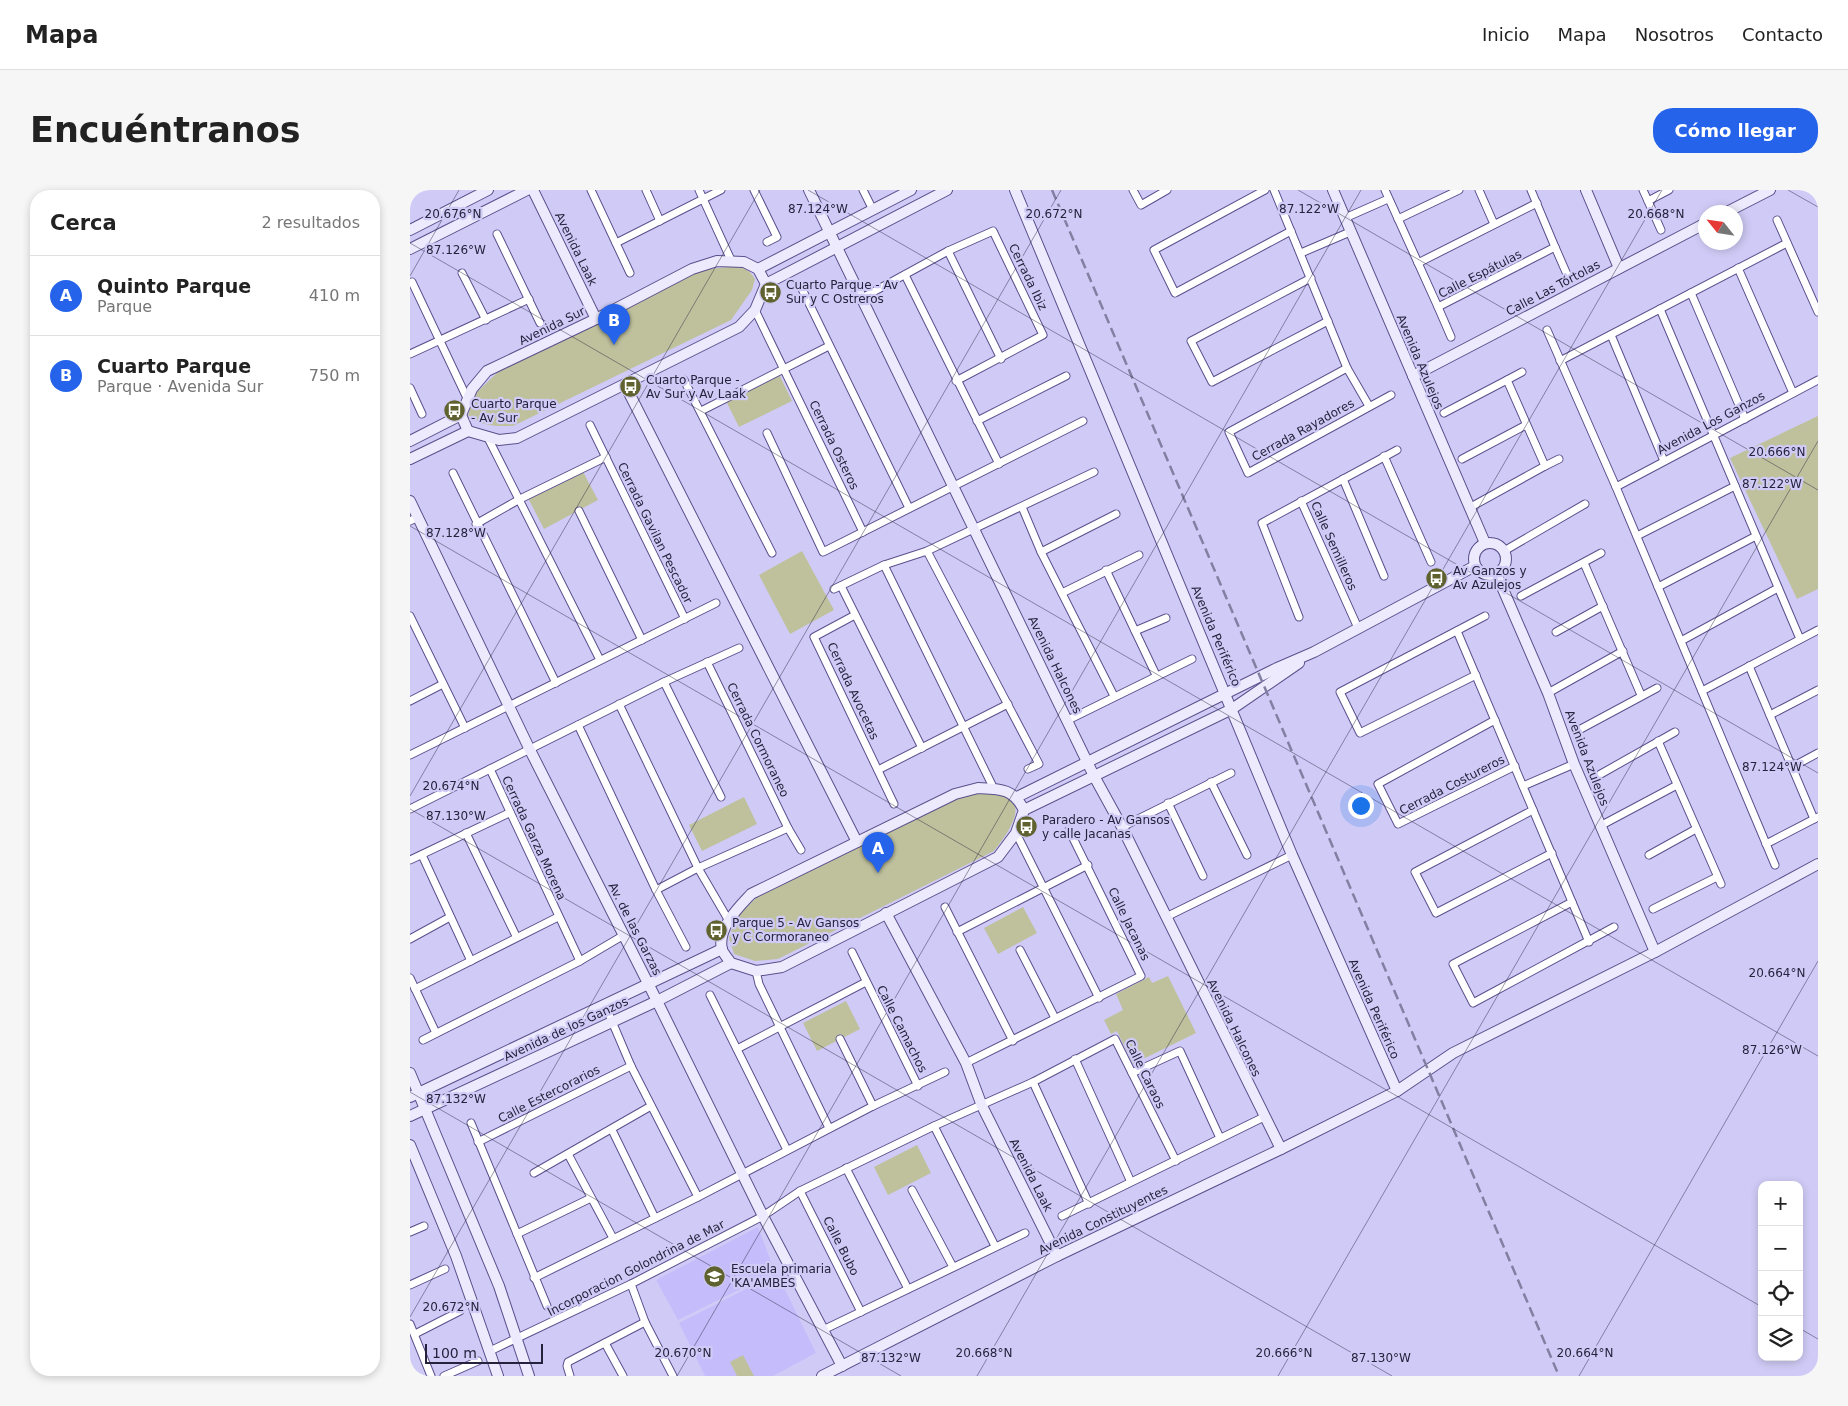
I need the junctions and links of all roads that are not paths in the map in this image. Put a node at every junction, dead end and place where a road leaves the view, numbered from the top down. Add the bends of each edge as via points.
1 (488, 190) edge
2 (527, 190) edge
3 (533, 190) edge
4 (591, 190) edge
5 (646, 190) edge
6 (699, 190) edge
7 (722, 190) edge
8 (754, 190) edge
9 (809, 190) edge
10 (864, 190) edge
11 (911, 190) edge
12 (947, 190) edge
13 (1015, 190) edge
14 (1133, 190) edge
15 (1167, 190) edge
16 (1265, 190) edge
17 (1274, 190) edge
18 (1333, 190) edge
19 (1385, 190) edge
20 (1459, 190) edge
21 (1479, 190) edge
22 (1531, 190) edge
23 (1586, 190) edge
24 (1643, 190) edge
25 (1669, 190) edge
26 (1770, 190) edge
27 (703, 199) junction
28 (1388, 199) junction
29 (1648, 201) junction
30 (1536, 203) junction
31 (1741, 205) edge
32 (873, 210) junction
33 (1345, 218) junction
34 (1398, 219) junction
35 (1777, 220) dead end
36 (660, 221) junction
37 (1494, 224) junction
38 (1698, 228) edge
39 (410, 230) edge
40 (1661, 230) dead end
41 (829, 232) junction
42 (1291, 232) junction
43 (1350, 232) junction
44 (496, 234) dead end
45 (767, 242) dead end
46 (616, 243) junction
47 (1787, 243) junction
48 (837, 247) junction
49 (1555, 247) junction
50 (410, 249) edge
51 (948, 251) junction
52 (1301, 253) junction
53 (731, 260) junction
54 (1418, 263) junction
55 (1619, 268) junction
56 (1738, 268) junction
57 (758, 269) junction
58 (462, 273) dead end
59 (630, 273) dead end
60 (905, 275) junction
61 (1311, 278) junction
62 (1569, 279) dead end
63 (412, 282) dead end
64 (766, 284) junction
65 (802, 289) dead end
66 (1691, 293) junction
67 (866, 296) junction
68 (529, 299) junction
69 (1438, 308) junction
70 (1660, 309) junction
71 (1818, 312) edge
72 (757, 315) junction
73 (596, 319) junction
74 (486, 320) junction
75 (1328, 321) junction
76 (540, 324) dead end
77 (1547, 330) dead end
78 (1611, 335) junction
79 (1451, 337) dead end
80 (440, 339) junction
81 (829, 346) junction
82 (410, 354) edge
83 (1001, 359) junction
84 (1560, 362) junction
85 (784, 368) junction
86 (1347, 368) junction
87 (1522, 372) dead end
88 (1066, 376) dead end
89 (1413, 376) junction
90 (684, 380) dead end
91 (1507, 380) junction
92 (1818, 380) edge
93 (956, 381) junction
94 (625, 385) junction
95 (410, 388) edge
96 (1794, 393) junction
97 (465, 394) junction
98 (1391, 395) dead end
99 (1369, 406) junction
100 (701, 410) junction
101 (1444, 413) dead end
102 (422, 414) dead end
103 (461, 415) junction
104 (1745, 419) junction
105 (977, 421) junction
106 (1082, 421) dead end
107 (590, 425) dead end
108 (1526, 425) junction
109 (468, 430) junction
110 (767, 433) dead end
111 (1714, 436) junction
112 (488, 438) junction
113 (410, 440) edge
114 (1397, 450) dead end
115 (1384, 456) junction
116 (606, 457) junction
117 (1462, 459) dead end
118 (1559, 459) dead end
119 (410, 460) edge
120 (1664, 461) junction
121 (998, 464) junction
122 (1545, 466) junction
123 (1094, 472) dead end
124 (453, 473) dead end
125 (1342, 479) junction
126 (1735, 486) junction
127 (1616, 487) junction
128 (953, 488) junction
129 (520, 500) junction
130 (410, 501) edge
131 (1302, 501) junction
132 (1586, 504) dead end
133 (1022, 507) junction
134 (909, 508) junction
135 (1469, 508) junction
136 (579, 511) dead end
137 (1116, 514) dead end
138 (414, 519) edge
139 (476, 524) junction
140 (974, 528) junction
141 (863, 532) junction
142 (1637, 536) junction
143 (1756, 536) junction
144 (1485, 543) junction
145 (1504, 550) junction
146 (927, 551) junction
147 (1041, 552) junction
148 (772, 553) dead end
149 (1601, 553) dead end
150 (1138, 555) dead end
151 (1431, 562) dead end
152 (1584, 563) junction
153 (884, 566) junction
154 (1476, 566) junction
155 (1106, 570) junction
156 (1496, 573) junction
157 (1384, 576) dead end
158 (1658, 587) junction
159 (1778, 588) junction
160 (1062, 593) junction
161 (1521, 596) dead end
162 (716, 603) dead end
163 (1603, 606) junction
164 (855, 614) junction
165 (410, 616) edge
166 (1485, 616) dead end
167 (1299, 617) dead end
168 (1166, 618) dead end
169 (685, 619) junction
170 (1358, 628) junction
171 (1818, 630) edge
172 (1135, 631) junction
173 (1457, 631) junction
174 (1556, 632) dead end
175 (1800, 639) junction
176 (642, 640) junction
177 (1681, 641) junction
178 (739, 648) dead end
179 (1623, 651) junction
180 (1192, 659) dead end
181 (600, 660) junction
182 (708, 662) junction
183 (1749, 666) junction
184 (1279, 672) junction
185 (1156, 675) junction
186 (1476, 675) junction
187 (1253, 680) junction
188 (664, 682) junction
189 (556, 683) junction
190 (443, 684) junction
191 (1656, 688) dead end
192 (1818, 690) edge
193 (1702, 691) junction
194 (1257, 692) junction
195 (1226, 693) junction
196 (1548, 693) junction
197 (1641, 695) junction
198 (1114, 696) junction
199 (410, 701) edge
200 (513, 703) junction
201 (619, 704) junction
202 (1008, 704) junction
203 (1232, 709) junction
204 (1770, 715) junction
205 (1068, 720) junction
206 (1496, 720) junction
207 (578, 725) junction
208 (964, 726) junction
209 (465, 728) junction
210 (1576, 730) dead end
211 (1674, 732) dead end
212 (1658, 741) junction
213 (922, 748) junction
214 (526, 752) junction
215 (1818, 753) edge
216 (410, 755) edge
217 (1087, 761) junction
218 (1515, 766) junction
219 (1569, 766) junction
220 (1792, 767) junction
221 (1028, 769) dead end
222 (490, 770) junction
223 (878, 770) junction
224 (1231, 773) dead end
225 (1599, 775) dead end
226 (1094, 776) junction
227 (1211, 782) junction
228 (1677, 785) junction
229 (1523, 786) junction
230 (994, 788) junction
231 (1017, 797) junction
232 (721, 798) dead end
233 (1168, 803) junction
234 (894, 804) dead end
235 (410, 809) edge
236 (1024, 810) junction
237 (1533, 810) junction
238 (509, 813) junction
239 (1816, 818) edge
240 (1600, 826) junction
241 (1122, 827) junction
242 (788, 828) junction
243 (1696, 829) junction
244 (1069, 830) dead end
245 (1016, 832) junction
246 (466, 833) junction
247 (857, 842) junction
248 (1766, 844) junction
249 (801, 850) dead end
250 (1552, 853) junction
251 (422, 855) junction
252 (1247, 855) dead end
253 (1292, 855) junction
254 (1649, 855) dead end
255 (410, 860) edge
256 (1818, 864) edge
257 (1088, 865) junction
258 (1775, 865) dead end
259 (698, 868) junction
260 (1202, 876) dead end
261 (1044, 888) junction
262 (656, 890) junction
263 (1572, 902) junction
264 (945, 907) dead end
265 (1653, 909) dead end
266 (886, 913) junction
267 (450, 917) junction
268 (558, 917) junction
269 (1166, 917) junction
270 (729, 921) junction
271 (1614, 927) dead end
272 (957, 932) junction
273 (516, 936) junction
274 (620, 938) junction
275 (410, 939) edge
276 (1589, 942) junction
277 (686, 947) dead end
278 (722, 949) junction
279 (1020, 950) dead end
280 (852, 952) dead end
281 (1655, 952) junction
282 (471, 961) junction
283 (580, 961) junction
284 (731, 963) junction
285 (756, 971) junction
286 (410, 978) edge
287 (648, 982) junction
288 (866, 982) junction
289 (415, 989) junction
290 (710, 995) dead end
291 (1099, 998) junction
292 (657, 1001) junction
293 (605, 1005) junction
294 (1055, 1018) junction
295 (610, 1021) junction
296 (778, 1026) junction
297 (436, 1033) junction
298 (840, 1039) dead end
299 (423, 1040) dead end
300 (1013, 1041) junction
301 (737, 1049) junction
302 (1074, 1059) junction
303 (966, 1063) junction
304 (631, 1066) junction
305 (945, 1072) dead end
306 (410, 1073) edge
307 (1132, 1073) junction
308 (1033, 1082) junction
309 (918, 1086) junction
310 (1397, 1091) junction
311 (414, 1094) edge
312 (651, 1106) junction
313 (873, 1106) junction
314 (982, 1106) junction
315 (424, 1110) junction
316 (410, 1116) edge
317 (1260, 1118) junction
318 (470, 1123) dead end
319 (934, 1126) junction
320 (829, 1128) junction
321 (612, 1130) junction
322 (1220, 1138) junction
323 (478, 1142) junction
324 (410, 1145) edge
325 (1281, 1149) junction
326 (787, 1150) junction
327 (568, 1154) junction
328 (1176, 1161) junction
329 (846, 1168) junction
330 (534, 1174) dead end
331 (742, 1174) junction
332 (1130, 1180) junction
333 (912, 1190) dead end
334 (800, 1191) junction
335 (590, 1198) junction
336 (698, 1198) junction
337 (1090, 1204) junction
338 (763, 1216) junction
339 (1062, 1216) dead end
340 (655, 1218) junction
341 (424, 1226) dead end
342 (410, 1232) edge
343 (1025, 1233) dead end
344 (517, 1234) junction
345 (613, 1238) junction
346 (995, 1246) junction
347 (1057, 1256) junction
348 (953, 1267) junction
349 (445, 1269) dead end
350 (534, 1278) junction
351 (631, 1284) junction
352 (410, 1285) edge
353 (908, 1289) junction
354 (547, 1306) dead end
355 (460, 1311) dead end
356 (861, 1312) junction
357 (645, 1322) junction
358 (410, 1324) edge
359 (823, 1330) junction
360 (415, 1334) junction
361 (516, 1339) junction
362 (605, 1343) junction
363 (490, 1351) junction
364 (478, 1361) dead end
365 (842, 1366) junction
366 (431, 1376) edge
367 (444, 1376) edge
368 (498, 1376) edge
369 (529, 1376) edge
370 (570, 1376) edge
371 (622, 1376) edge
372 (673, 1376) edge
373 (822, 1376) edge

1 - 39 main road
2 - 50 main road
3 - 73 main road, Avenida Laak
4 - 46 street
5 - 36 street
6 - 27 street
7 - 27 street
8 - 45 street via 777,237
9 - 41 main road, Avenida Halcones
10 - 32 street
11 - 32 main road
12 - 48 main road
13 - 195 main road, Avenida Periférico
14 - 15 street via 1140,205
16 - 42 street via 1154,250 1175,293
17 - 42 street, Cerrada Rayadores
18 - 33 main road, Avenida Azulejos
19 - 28 street, Calle Espátulas
20 - 34 street
21 - 37 street
22 - 30 street
23 - 55 main road
24 - 29 street
25 - 29 street
26 - 31 main road
27 - 36 street
27 - 53 street
28 - 33 street
28 - 34 street, Calle Espátulas
29 - 40 street
30 - 37 street
30 - 49 street
32 - 41 main road
33 - 43 main road, Avenida Azulejos
34 - 54 street, Calle Espátulas
35 - 47 street
36 - 46 street
37 - 54 street
38 - 55 main road, Calle Las Tórtolas
41 - 48 main road, Avenida Halcones
41 - 57 main road
42 - 52 street, Cerrada Rayadores
43 - 52 street
43 - 89 main road, Avenida Azulejos
44 - 68 street
46 - 59 street
47 - 56 street
47 - 71 street
48 - 64 main road
48 - 67 main road, Avenida Halcones
49 - 62 street
49 - 69 street, Calle Espátulas
51 - 60 street, Cerrada Ibiz
51 - 83 street
51 - 83 street, Cerrada Ibiz via 993,231 1043,335
52 - 61 street, Cerrada Rayadores
53 - 57 main road, Avenida Sur
53 - 73 main road, Avenida Sur via 717,260 692,269
54 - 69 street, Calle Espátulas
55 - 89 main road, Calle Las Tórtolas
56 - 66 street
56 - 96 street
57 - 64 main road
58 - 74 street
60 - 67 street, Cerrada Ibiz
60 - 93 street
61 - 75 street, Cerrada Rayadores
61 - 75 street via 1191,341 1212,382
63 - 80 street
64 - 72 main road
65 - 81 street
66 - 70 street
66 - 104 street
67 - 128 main road, Avenida Halcones
68 - 74 street
68 - 76 street
69 - 79 street
70 - 78 street
70 - 111 street
72 - 85 street, Cerrada Osteros
72 - 94 main road
73 - 97 main road, Avenida Sur via 487,371
74 - 80 street
75 - 86 street, Cerrada Rayadores
77 - 84 street
78 - 84 street
78 - 120 street
80 - 82 street
80 - 97 street
81 - 85 street
81 - 134 street
83 - 93 street, Cerrada Ibiz
84 - 127 street
85 - 100 street
85 - 141 street, Cerrada Osteros
86 - 99 street, Cerrada Rayadores
86 - 99 street, Cerrada Rayadores via 1229,432 1248,473
87 - 91 street
88 - 105 street
89 - 135 main road, Avenida Azulejos
90 - 100 street
91 - 101 street
91 - 108 street
92 - 96 street, Avenida Los Ganzos
93 - 105 street
94 - 112 main road via 517,438
94 - 247 main road
95 - 102 street
96 - 104 street, Avenida Los Ganzos
97 - 103 main road, Avenida Sur
98 - 99 street, Cerrada Rayadores
100 - 148 street
103 - 109 main road
103 - 113 main road
104 - 111 street, Avenida Los Ganzos
105 - 121 street
106 - 121 street
107 - 116 street, Cerrada Gavilan Pescador
108 - 117 street
108 - 122 street
109 - 112 main road
109 - 119 main road
110 - 141 street via 823,552
111 - 120 street, Avenida Los Ganzos
111 - 126 street
112 - 129 street
114 - 115 street, Calle Semilleros
115 - 125 street, Calle Semilleros
115 - 151 street
116 - 129 street, Cerrada Gavilan Pescador
116 - 169 street, Cerrada Gavilan Pescador
118 - 122 street
120 - 127 street, Avenida Los Ganzos
121 - 128 street
122 - 135 street
123 - 133 street
124 - 139 street
125 - 131 street, Calle Semilleros
125 - 157 street
126 - 142 street
126 - 143 street
127 - 142 street
128 - 134 street
128 - 140 main road, Avenida Halcones
129 - 139 street, Cerrada Gavilan Pescador
129 - 181 street
130 - 138 main road, Av. de las Garzas
131 - 167 street via 1262,523
131 - 170 street, Calle Semilleros
132 - 145 street
133 - 140 street
133 - 147 street
134 - 141 street
135 - 144 main road, Avenida Azulejos
136 - 176 street
137 - 147 street
138 - 200 main road, Av. de las Garzas
139 - 189 street
140 - 146 street
140 - 205 main road, Avenida Halcones
142 - 158 street
143 - 158 street
143 - 159 street
144 - 145 main road via 1494,543
144 - 154 main road via 1475,552
145 - 156 main road via 1504,566
146 - 153 street
146 - 202 street
147 - 160 street
149 - 152 street
150 - 155 street
152 - 161 street
152 - 163 street
153 - 164 street via 838,588
153 - 208 street
154 - 156 main road via 1482,573
154 - 170 main road
155 - 160 street
155 - 172 street
156 - 196 main road, Avenida Azulejos
158 - 177 street
159 - 175 street
159 - 177 street
160 - 198 street
162 - 169 street, Cerrada Gavilan Pescador
163 - 174 street
163 - 179 street
164 - 213 street
164 - 223 street, Cerrada Avocetas via 814,636
165 - 190 street
166 - 173 street
168 - 172 street
169 - 176 street, Cerrada Gavilan Pescador
170 - 184 main road
171 - 175 street
172 - 185 street
173 - 186 street, Cerrada Costureros
173 - 186 street via 1340,692 1360,733
175 - 183 street
176 - 181 street, Cerrada Gavilan Pescador
177 - 193 street
178 - 182 street
179 - 196 street
179 - 197 street
180 - 185 street
181 - 189 street, Cerrada Gavilan Pescador
182 - 188 street
182 - 242 street, Cerrada Cormoraneo
183 - 193 street
183 - 204 street
184 - 187 main road
184 - 194 main road
185 - 198 street
186 - 206 street, Cerrada Costureros
187 - 194 street
187 - 195 main road
188 - 201 street
188 - 232 street
189 - 200 street, Cerrada Gavilan Pescador
190 - 199 street
190 - 209 street
191 - 197 street
192 - 204 street
193 - 248 street
194 - 203 main road
195 - 203 main road, Avenida Periférico
195 - 217 main road
196 - 219 main road, Avenida Azulejos
197 - 210 street
198 - 205 street
200 - 209 street, Cerrada Gavilan Pescador
200 - 214 main road, Av. de las Garzas
201 - 207 street
201 - 259 street
202 - 208 street
202 - 221 street via 1039,764
203 - 226 main road
203 - 253 main road, Avenida Periférico
204 - 220 street
205 - 217 main road, Avenida Halcones
206 - 218 street, Cerrada Costureros
206 - 218 street, Cerrada Costureros via 1378,784 1398,824
207 - 214 street
207 - 262 street
208 - 213 street
208 - 230 street
209 - 216 street, Cerrada Gavilan Pescador
211 - 212 street
212 - 225 street
212 - 228 street
213 - 223 street
214 - 222 street, Cerrada Garza Morena
214 - 274 main road, Av. de las Garzas
215 - 220 street
217 - 226 main road, Avenida Halcones
217 - 231 main road
218 - 229 street, Cerrada Costureros
219 - 229 street
219 - 240 main road, Avenida Azulejos
220 - 239 street
222 - 235 street, Cerrada Garza Morena
222 - 238 street, Cerrada Garza Morena
223 - 234 street, Cerrada Avocetas
224 - 227 street
226 - 236 main road
226 - 241 main road, Avenida Halcones
227 - 233 street
227 - 252 street
228 - 240 street
228 - 243 street
229 - 237 street, Cerrada Costureros
230 - 231 main road
230 - 247 main road via 955,794
231 - 236 main road
233 - 241 street
233 - 260 street
236 - 245 main road
237 - 250 street, Cerrada Costureros
237 - 250 street via 1414,872 1436,913
238 - 246 street
238 - 268 street, Cerrada Garza Morena
239 - 248 street
240 - 281 main road, Avenida Azulejos
241 - 269 main road, Avenida Halcones
242 - 249 street, Cerrada Cormoraneo
242 - 259 street
243 - 254 street
243 - 265 street via 1719,881
244 - 257 street, Calle Jacanas
245 - 261 street
245 - 266 main road via 998,857
246 - 251 street
246 - 273 street
247 - 270 main road via 751,894
248 - 258 street
250 - 263 street, Cerrada Costureros
251 - 255 street
251 - 267 street
253 - 269 street
253 - 310 main road, Avenida Periférico
256 - 281 main road, Avenida Constituyentes
257 - 261 street
257 - 291 street, Calle Jacanas via 1142,976
259 - 262 street
259 - 270 street
261 - 272 street
261 - 291 street
262 - 277 street
263 - 276 street, Cerrada Costureros
263 - 276 street via 1453,964 1473,1004
264 - 272 street
266 - 285 main road via 782,967
266 - 303 main road, Avenida Laak
267 - 275 street
267 - 282 street
268 - 273 street, Cerrada Garza Morena
268 - 283 street, Cerrada Garza Morena
269 - 317 main road, Avenida Halcones
270 - 278 main road
271 - 276 street
272 - 300 street
273 - 282 street, Cerrada Garza Morena
274 - 283 street
274 - 287 main road, Av. de las Garzas
278 - 284 main road
278 - 287 main road, Avenida de los Ganzos
279 - 294 street
280 - 288 street, Calle Camachos
281 - 310 main road, Avenida Constituyentes via 1453,1053
282 - 289 street, Cerrada Garza Morena
283 - 297 street
284 - 285 main road
284 - 292 main road, Avenida de los Ganzos
285 - 296 street via 758,984
286 - 289 street
287 - 292 main road, Av. de las Garzas
287 - 293 main road, Avenida de los Ganzos
288 - 296 street, Calle Camachos
288 - 309 street, Calle Camachos
289 - 297 street
290 - 301 street
291 - 294 street, Calle Jacanas
292 - 295 main road, Avenida de los Ganzos
292 - 331 main road, Av. de las Garzas
293 - 295 street
293 - 311 main road, Avenida de los Ganzos
294 - 300 street, Calle Jacanas
295 - 304 street
295 - 315 main road, Avenida de los Ganzos
296 - 301 street, Calle Camachos
296 - 320 street
297 - 299 street
298 - 313 street
300 - 303 street, Calle Jacanas
301 - 326 street
302 - 307 street, Calle Caraos via 1115,1039
302 - 308 street, Calle Caraos
302 - 332 street
303 - 314 main road, Avenida Laak
304 - 312 street
304 - 323 street, Calle Estercorarios
305 - 309 street
306 - 311 main road
307 - 322 street via 1180,1051
307 - 328 street, Calle Caraos
308 - 314 street, Calle Caraos
308 - 337 street
309 - 313 street
310 - 325 main road, Avenida Constituyentes
311 - 315 main road
312 - 321 street
312 - 336 street
313 - 320 street
314 - 319 street
314 - 347 main road, Avenida Laak
315 - 316 main road, Avenida de los Ganzos
315 - 361 main road via 499,1286
317 - 322 street
317 - 325 main road, Avenida Halcones
318 - 323 street
319 - 329 street
319 - 346 street
320 - 326 street
321 - 327 street
321 - 340 street
322 - 328 street
323 - 344 street
324 - 363 main road via 456,1256
325 - 347 main road, Avenida Constituyentes
326 - 331 street
327 - 330 street
327 - 335 street
328 - 332 street
329 - 334 street
329 - 353 street
331 - 336 street
331 - 338 main road, Av. de las Garzas
332 - 337 street
333 - 348 street
334 - 338 street
334 - 356 street, Calle Bubo
335 - 344 street
335 - 345 street
336 - 340 street
337 - 339 street
338 - 351 street, Incorporacion Golondrina de Mar
338 - 359 main road, Av. de las Garzas
340 - 345 street
341 - 342 street
343 - 346 street
344 - 350 street
345 - 350 street
346 - 348 street
347 - 365 main road, Avenida Constituyentes
348 - 353 street
349 - 352 street
350 - 354 street
351 - 357 street
351 - 361 street, Incorporacion Golondrina de Mar
353 - 356 street
355 - 360 street
356 - 359 street
357 - 362 street
357 - 372 street
358 - 360 street
359 - 365 main road, Av. de las Garzas
360 - 366 street
361 - 363 street, Incorporacion Golondrina de Mar
361 - 369 main road
362 - 370 street via 568,1362 566,1366
362 - 371 street
363 - 368 main road
364 - 367 street
365 - 373 main road, Avenida Constituyentes

